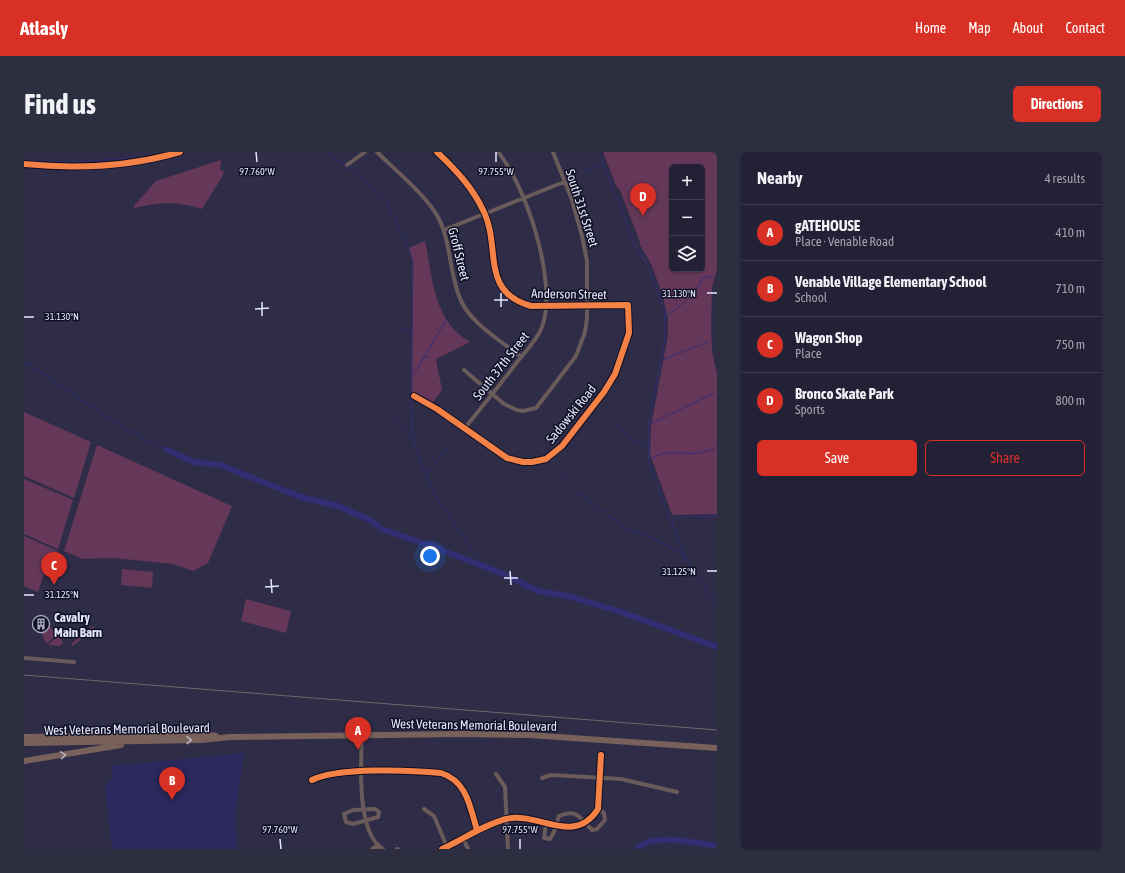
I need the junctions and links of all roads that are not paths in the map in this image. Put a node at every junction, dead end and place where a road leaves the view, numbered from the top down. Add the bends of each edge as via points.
1 (180, 152) edge
2 (365, 152) edge
3 (377, 152) edge
4 (437, 152) edge
5 (498, 152) edge
6 (553, 152) edge
7 (24, 164) edge
8 (347, 165) dead end
9 (564, 182) junction
10 (525, 197) junction
11 (485, 214) junction
12 (444, 230) junction
13 (628, 305) joint
14 (588, 306) junction
15 (545, 307) junction
16 (521, 357) junction
17 (464, 370) dead end
18 (492, 394) junction
19 (414, 396) dead end
20 (464, 429) junction
21 (24, 658) edge
22 (74, 662) dead end
23 (362, 734) junction
24 (24, 737) edge
25 (230, 737) junction
26 (162, 741) junction
27 (24, 743) edge
28 (717, 748) edge
29 (601, 755) dead end
30 (24, 761) edge
31 (362, 772) junction
32 (496, 774) dead end
33 (542, 778) dead end
34 (601, 778) junction
35 (312, 780) dead end
36 (677, 792) dead end
37 (424, 809) dead end
38 (598, 809) junction
39 (363, 810) junction
40 (508, 819) junction
41 (365, 821) junction
42 (585, 823) junction
43 (546, 824) junction
44 (555, 825) junction
45 (477, 830) junction
46 (463, 838) junction
47 (375, 847) edge
48 (444, 848) edge
49 (383, 849) edge
50 (468, 849) edge
51 (508, 849) edge

1 - 7 street via 102,166
2 - 8 street
3 - 12 street, Groff Street via 428,203
4 - 11 street, Anderson Street via 464,179 478,198
5 - 10 street, South 37th Street via 509,166
6 - 9 street, South 31st Street
9 - 10 street
9 - 14 street, South 31st Street via 572,200 585,250
10 - 11 street
10 - 15 street, South 37th Street via 537,235
11 - 12 street
11 - 15 street, Anderson Street via 495,273 502,286 519,302
12 - 16 street, Groff Street via 456,284 465,308 480,324
13 - 14 street, Anderson Street
13 - 20 street, Sadowski Road via 629,333 614,374 604,392 555,452 539,461 515,461 500,454
14 - 15 street, Anderson Street
14 - 18 street, South 31st Street via 585,332 576,356 536,408 517,410
15 - 16 street, South 37th Street via 537,337
16 - 18 street, South 37th Street
17 - 18 street, South 31st Street
18 - 20 street, South 37th Street
19 - 20 street, Sadowski Road
21 - 22 street
23 - 25 main road, West Veterans Memorial Boulevard
23 - 28 main road, West Veterans Memorial Boulevard via 529,735
23 - 31 street
24 - 25 main road, West Veterans Memorial Boulevard via 201,734
26 -> 25 main road, West Veterans Memorial Boulevard
26 - 27 main road, West Veterans Memorial Boulevard
30 -> 26 main road via 105,747
29 - 34 street
31 - 35 street via 328,774
31 - 39 street
31 - 45 street via 428,772 452,776 464,791
32 - 40 street via 505,787
33 - 34 street via 552,775
34 - 36 street via 638,781
34 - 38 street
37 - 48 street via 434,816
38 - 42 street
38 - 42 street via 604,813 605,820 597,829 592,830
39 - 41 street
39 - 41 street via 375,809 380,812 378,817
39 - 41 street via 353,810 344,814 346,822 353,824
40 - 43 street via 524,819
40 - 45 street
40 - 51 street
41 - 47 street
42 - 44 street via 573,827
42 - 44 street via 577,814 568,812 559,816
43 - 44 street
43 - 44 street via 544,838 550,839
45 - 46 street
46 - 48 street
46 - 50 street
47 - 49 street

